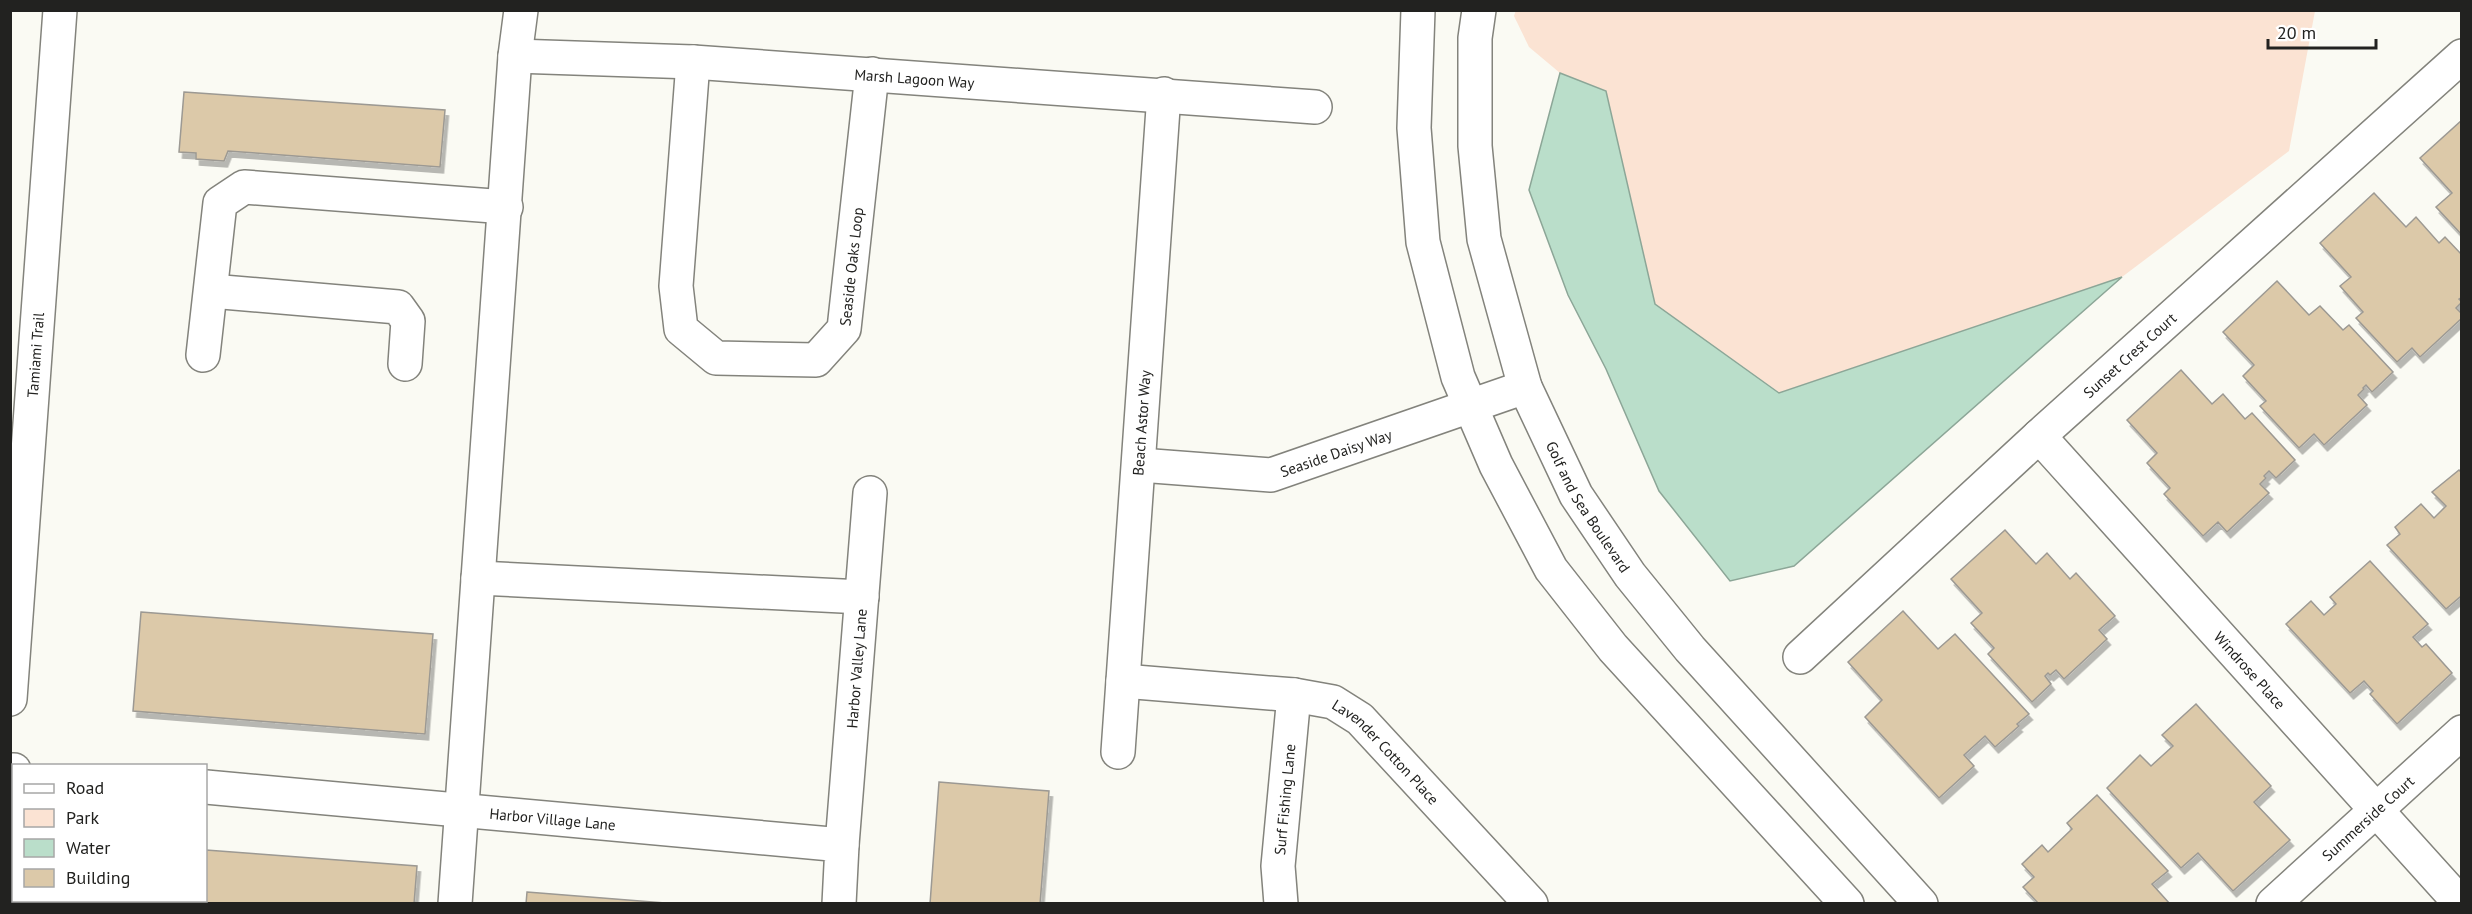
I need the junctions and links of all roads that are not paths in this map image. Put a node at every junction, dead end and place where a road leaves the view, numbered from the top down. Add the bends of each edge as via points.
1 (60, 10) edge
2 (521, 10) edge
3 (1419, 10) edge
4 (1479, 10) edge
5 (515, 56) junction
6 (2462, 56) edge
7 (693, 62) junction
8 (872, 74) junction
9 (1164, 94) junction
10 (1315, 106) dead end
11 (506, 207) junction
12 (211, 291) junction
13 (203, 355) dead end
14 (405, 364) dead end
15 (1525, 387) junction
16 (1470, 406) junction
17 (2038, 436) junction
18 (1140, 465) junction
19 (870, 493) dead end
20 (478, 578) junction
21 (862, 597) junction
22 (1800, 657) dead end
23 (1123, 681) junction
24 (1294, 695) junction
25 (10, 699) edge
26 (2462, 732) edge
27 (1118, 752) dead end
28 (207, 787) edge
29 (2375, 810) junction
30 (461, 811) junction
31 (842, 845) junction
32 (455, 903) edge
33 (839, 903) edge
34 (1281, 903) edge
35 (1531, 903) edge
36 (1847, 903) edge
37 (1921, 903) edge
38 (2273, 903) edge
39 (2461, 903) edge

1 - 25 street, Tamiami Trail
2 - 5 street
3 - 16 street via 1414,128 1423,242 1458,376
4 - 15 street, Golf and Sea Boulevard via 1475,38 1475,146 1484,239
5 - 7 street, Marsh Lagoon Way
5 - 11 street
6 - 17 street, Sunset Crest Court
7 - 8 street, Marsh Lagoon Way
7 - 8 street, Seaside Oaks Loop via 676,286 681,329 716,358 816,360 844,329
8 - 9 street, Marsh Lagoon Way
9 - 10 street, Marsh Lagoon Way
9 - 18 street, Beach Astor Way
11 - 12 street via 244,187 220,203
11 - 20 street
12 - 13 street
12 - 14 street via 398,307 408,321
15 - 16 street, Seaside Daisy Way
15 - 37 street, Golf and Sea Boulevard via 1576,495 1630,575 1690,649
16 - 18 street, Seaside Daisy Way via 1271,475
16 - 36 street via 1551,569 1613,648
17 - 22 street, Sunset Crest Court
17 - 29 street, Windrose Place
18 - 23 street, Beach Astor Way
19 - 21 street, Harbor Valley Lane
20 - 21 street
20 - 30 street
21 - 31 street, Harbor Valley Lane
23 - 24 street, Lavender Cotton Place
23 - 27 street, Beach Astor Way
24 - 34 street, Surf Fishing Lane via 1278,866
24 - 35 street, Lavender Cotton Place via 1333,702 1360,719
26 - 29 street, Summerside Court
28 - 30 street, Harbor Village Lane
29 - 38 street, Summerside Court
29 - 39 street, Windrose Place
30 - 31 street, Harbor Village Lane
30 - 32 street
31 - 33 street

